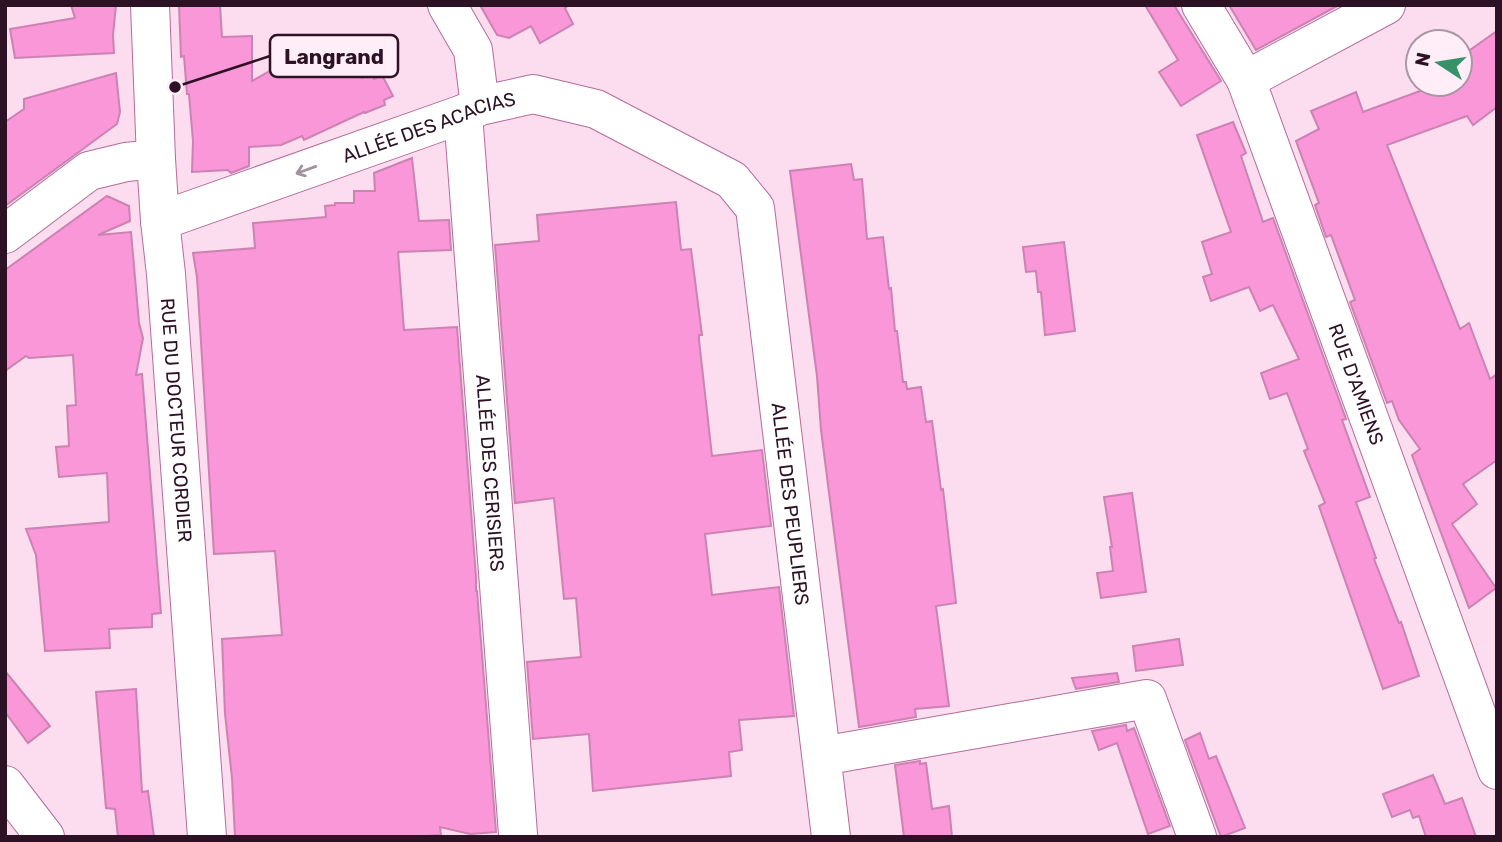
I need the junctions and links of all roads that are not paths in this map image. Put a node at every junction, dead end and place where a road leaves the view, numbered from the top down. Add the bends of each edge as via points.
1 (150, 5) edge
2 (447, 5) edge
3 (1201, 5) edge
4 (1386, 5) edge
5 (1246, 80) junction
6 (471, 110) junction
7 (156, 159) junction
8 (732, 180) joint
9 (160, 221) junction
10 (5, 234) edge
11 (1485, 700) edge
12 (822, 755) junction
13 (1497, 770) edge
14 (5, 785) edge
15 (518, 834) dead end
16 (45, 837) edge
17 (207, 837) edge
18 (831, 837) edge
19 (1197, 837) edge

1 - 7 street, RUE DU DOCTEUR CORDIER
2 - 6 street, ALLÉE DES CERISIERS via 473,50
3 - 5 street, RUE D'AMIENS
4 - 5 street
5 - 11 street, RUE D'AMIENS
6 - 8 street, ALLÉE DES ACACIAS via 533,94 596,109
6 -> 9 street, ALLÉE DES ACACIAS
6 - 15 street, ALLÉE DES CERISIERS
7 - 9 street, RUE DU DOCTEUR CORDIER
7 - 10 street via 89,171
8 - 12 street, ALLÉE DES PEUPLIERS via 755,208
9 - 17 street, RUE DU DOCTEUR CORDIER
11 - 13 street, RUE D'AMIENS
12 - 18 street, ALLÉE DES PEUPLIERS
12 - 19 street via 1147,699
14 - 16 street

